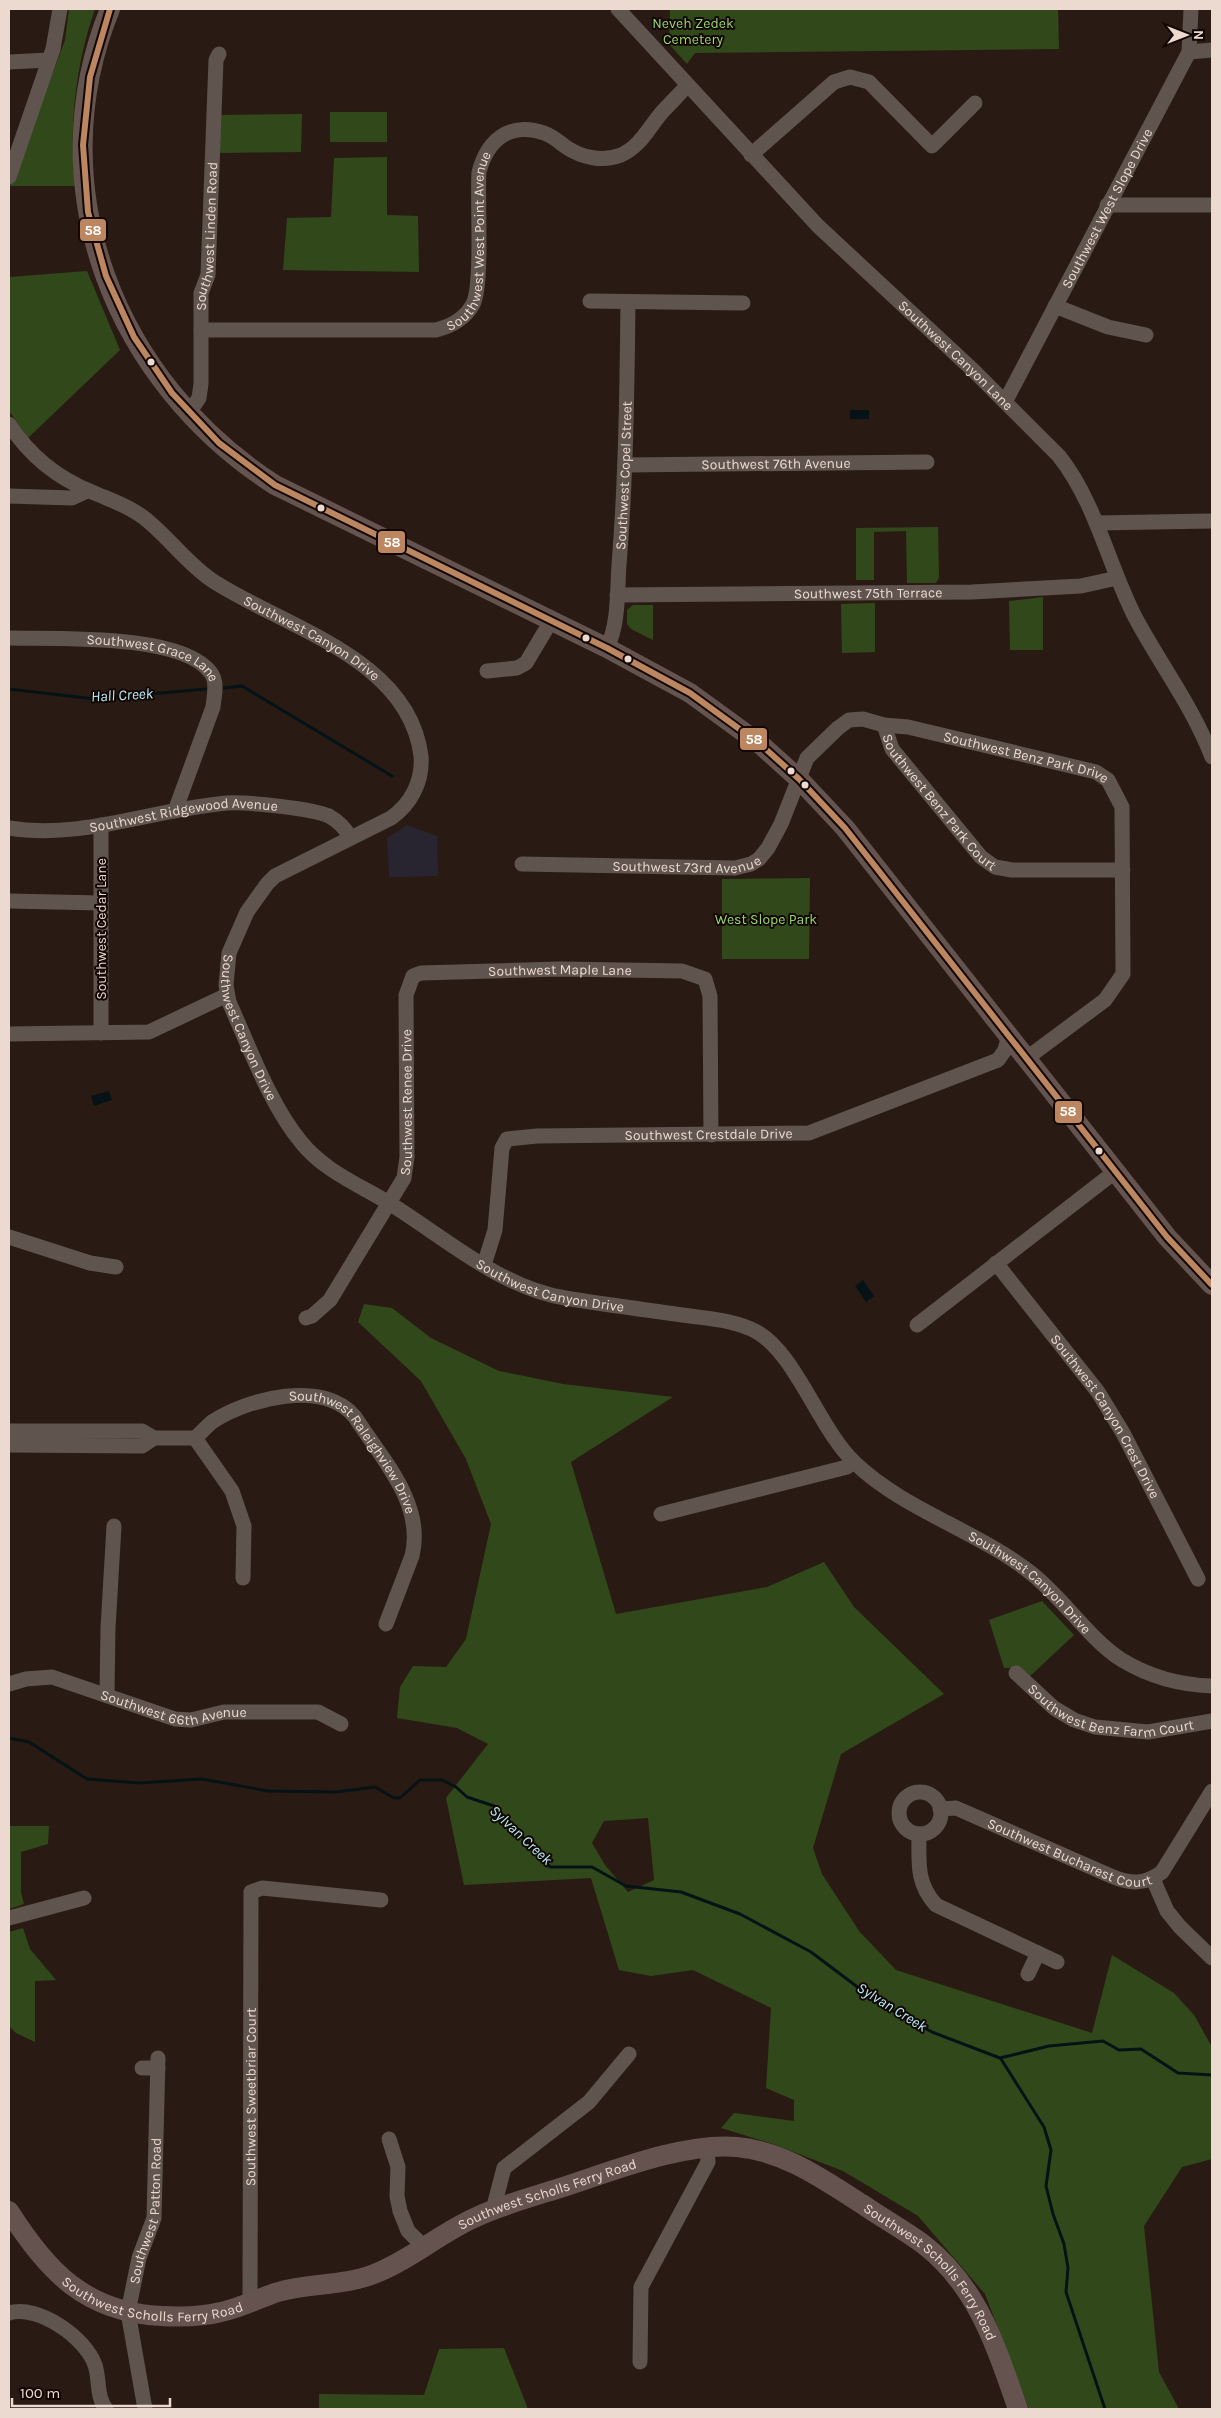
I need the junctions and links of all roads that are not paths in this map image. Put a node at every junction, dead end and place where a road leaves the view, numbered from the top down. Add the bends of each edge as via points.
1 (60, 9) edge
2 (110, 9) edge
3 (618, 9) edge
4 (1191, 9) edge
5 (1212, 50) edge
6 (1189, 52) junction
7 (219, 54) dead end
8 (49, 60) junction
9 (9, 62) edge
10 (687, 86) junction
11 (975, 103) dead end
12 (751, 155) junction
13 (9, 177) edge
14 (1212, 204) edge
15 (1107, 205) junction
16 (590, 301) dead end
17 (628, 302) junction
18 (743, 303) dead end
19 (1055, 306) junction
20 (201, 330) junction
21 (1146, 335) dead end
22 (1004, 402) junction
23 (188, 414) junction
24 (9, 424) edge
25 (927, 462) dead end
26 (625, 465) junction
27 (88, 491) junction
28 (9, 496) edge
29 (1212, 521) edge
30 (1096, 523) junction
31 (1118, 578) junction
32 (617, 595) junction
33 (551, 621) junction
34 (9, 638) edge
35 (607, 648) junction
36 (487, 671) dead end
37 (884, 726) junction
38 (1212, 757) edge
39 (799, 779) junction
40 (175, 811) junction
41 (101, 825) junction
42 (9, 828) edge
43 (350, 837) junction
44 (522, 864) dead end
45 (1123, 870) junction
46 (9, 901) edge
47 (101, 903) junction
48 (413, 976) joint
49 (227, 995) junction
50 (101, 1033) junction
51 (9, 1034) edge
52 (1008, 1035) junction
53 (1027, 1058) junction
54 (711, 1135) junction
55 (1116, 1171) junction
56 (389, 1203) junction
57 (9, 1237) edge
58 (996, 1263) junction
59 (484, 1265) junction
60 (116, 1267) dead end
61 (1212, 1284) edge
62 (306, 1318) dead end
63 (917, 1325) dead end
64 (9, 1431) edge
65 (154, 1438) junction
66 (195, 1438) junction
67 (9, 1445) edge
68 (853, 1461) junction
69 (661, 1514) dead end
70 (114, 1526) dead end
71 (244, 1578) dead end
72 (1198, 1579) dead end
73 (386, 1624) dead end
74 (1016, 1673) dead end
75 (9, 1684) edge
76 (1212, 1686) edge
77 (106, 1694) junction
78 (1212, 1720) edge
79 (341, 1724) dead end
80 (1212, 1791) edge
81 (940, 1809) junction
82 (919, 1834) junction
83 (1153, 1879) junction
84 (84, 1898) dead end
85 (381, 1900) dead end
86 (9, 1918) edge
87 (1038, 1953) junction
88 (1212, 1958) edge
89 (1057, 1962) dead end
90 (1028, 1974) dead end
91 (629, 2054) dead end
92 (142, 2068) dead end
93 (389, 2139) dead end
94 (707, 2148) junction
95 (493, 2210) junction
96 (9, 2211) edge
97 (424, 2247) junction
98 (250, 2302) junction
99 (128, 2312) junction
100 (9, 2313) edge
101 (640, 2362) dead end
102 (106, 2409) edge
103 (145, 2409) edge
104 (1018, 2409) edge

1 - 8 street via 59,26
2 - 23 main road via 96,49 87,101 83,158 89,217 105,278 131,336
3 - 10 street, Southwest Canyon Lane
4 - 6 street, Southwest West Slope Drive
5 - 6 street
6 - 15 street, Southwest West Slope Drive
7 - 20 street, Southwest Linden Road via 216,60 208,275 202,293
8 - 9 street
8 - 13 street
10 - 12 street, Southwest Canyon Lane
10 - 20 street, Southwest West Point Avenue via 635,148 620,155 603,159 583,156 544,133 528,130 503,134 493,141 483,156 479,172 478,280 474,303 461,319 449,327 436,330
11 - 12 street via 932,146 870,82 844,78 828,87
12 - 22 street, Southwest Canyon Lane via 840,248
14 - 15 street
15 - 19 street, Southwest West Slope Drive
16 - 17 street
17 - 18 street
17 - 26 street, Southwest Copel Street
19 - 21 street via 1108,327
19 - 22 street, Southwest West Slope Drive
20 - 23 street, Southwest Linden Road via 201,392
22 - 30 street, Southwest Canyon Lane via 1066,464
23 - 33 main road via 225,449 275,485
24 - 27 street, Southwest Canyon Drive via 40,462
25 - 26 street, Southwest 76th Avenue
26 - 32 street, Southwest Copel Street
27 - 28 street via 72,498
27 - 43 street, Southwest Canyon Drive via 125,505 212,580 332,645 394,693 413,725 419,744 420,774 415,789 398,812
29 - 30 street
30 - 31 street, Southwest Canyon Lane
31 - 32 street, Southwest 75th Terrace via 1081,586 981,592
31 - 38 street, Southwest Canyon Lane via 1136,617 1203,734
32 - 35 street, Southwest Copel Street via 614,629
33 - 35 main road
33 - 36 street via 526,662 517,668
34 - 40 street, Southwest Grace Lane via 132,641 160,647 202,663 213,675 213,707
35 - 39 main road via 664,678 714,710 760,744
37 - 39 street, Southwest Benz Park Drive via 863,719 849,720 807,758
37 - 45 street, Southwest Benz Park Court via 892,749 981,857 995,867 1012,870
37 - 45 street, Southwest Benz Park Drive via 908,727 1096,772 1108,780 1122,806
39 - 44 street, Southwest 73rd Avenue via 774,837 751,864 735,868
39 - 52 main road via 845,828
40 - 41 street, Southwest Ridgewood Avenue
40 - 43 street, Southwest Ridgewood Avenue via 230,803 301,811 329,816 346,828
41 - 42 street, Southwest Ridgewood Avenue via 54,830
41 - 47 street, Southwest Cedar Lane
43 - 49 street, Southwest Canyon Drive via 276,876 267,884 247,912 234,939 228,960
45 - 53 street, Southwest Benz Park Drive via 1122,974 1105,1000
46 - 47 street
47 - 50 street, Southwest Cedar Lane
48 - 54 street, Southwest Maple Lane via 421,973 560,970 682,971 705,978 710,996
48 - 56 street, Southwest Renee Drive via 406,995 406,1163 404,1178
49 - 50 street via 149,1032
49 - 56 street, Southwest Canyon Drive via 282,1114 303,1146 326,1166
50 - 51 street
52 - 53 main road
52 - 54 street, Southwest Crestdale Drive via 1005,1050 998,1060 819,1131
53 - 55 main road
54 - 59 street, Southwest Crestdale Drive via 507,1139 502,1148 495,1230
55 - 58 street
55 - 61 main road via 1167,1237
56 - 59 street, Southwest Canyon Drive
56 - 62 street, Southwest Renee Drive via 330,1300
57 - 60 street via 90,1263
58 - 63 street
58 - 72 street, Southwest Canyon Crest Drive via 1098,1392 1123,1433
59 - 68 street, Southwest Canyon Drive via 537,1292 723,1321 758,1332 783,1355 831,1434
64 - 65 street via 142,1431
65 - 66 street
65 - 67 street via 142,1446
66 - 71 street via 232,1492 244,1526
66 - 73 street, Southwest Raleighview Drive via 225,1415 283,1397 326,1397 350,1411 406,1496 414,1521 412,1556
68 - 69 street via 848,1467
68 - 76 street, Southwest Canyon Drive via 894,1491 1032,1573 1119,1658 1146,1673 1168,1680
70 - 77 street
74 - 78 street, Southwest Benz Farm Court via 1064,1715 1094,1727 1148,1732
75 - 77 street, Southwest 66th Avenue via 26,1678 52,1677
77 - 79 street, Southwest 66th Avenue via 175,1719 191,1720 224,1712 318,1712
80 - 83 street, Southwest Bucharest Court via 1169,1863
81 - 82 street via 936,1827 926,1834
81 - 82 street via 938,1802 926,1793 918,1792 904,1799 900,1821 908,1831
81 - 83 street, Southwest Bucharest Court via 956,1808 1127,1882
82 - 87 street via 920,1878 925,1893 936,1905
83 - 88 street via 1167,1911
84 - 86 street
85 - 98 street, Southwest Sweetbriar Court via 262,1888 251,1892
87 - 89 street
87 - 90 street
91 - 95 street via 589,2102 504,2168
92 - 99 street, Southwest Patton Road via 158,2063 154,2218 138,2258
93 - 97 street via 398,2167 400,2211 408,2232
94 - 95 main road, Southwest Scholls Ferry Road via 660,2157
94 - 101 street via 708,2162 641,2286
94 - 104 main road, Southwest Scholls Ferry Road via 747,2148 796,2164 938,2256 956,2274 981,2311
95 - 97 main road, Southwest Scholls Ferry Road
96 - 99 main road, Southwest Scholls Ferry Road via 42,2258 68,2284 97,2302
97 - 98 main road, Southwest Scholls Ferry Road via 397,2264 365,2277 289,2290
98 - 99 main road, Southwest Scholls Ferry Road via 223,2312 185,2316
99 - 103 street, Southwest Patton Road
100 - 102 street via 38,2314 84,2344 95,2364 99,2395

